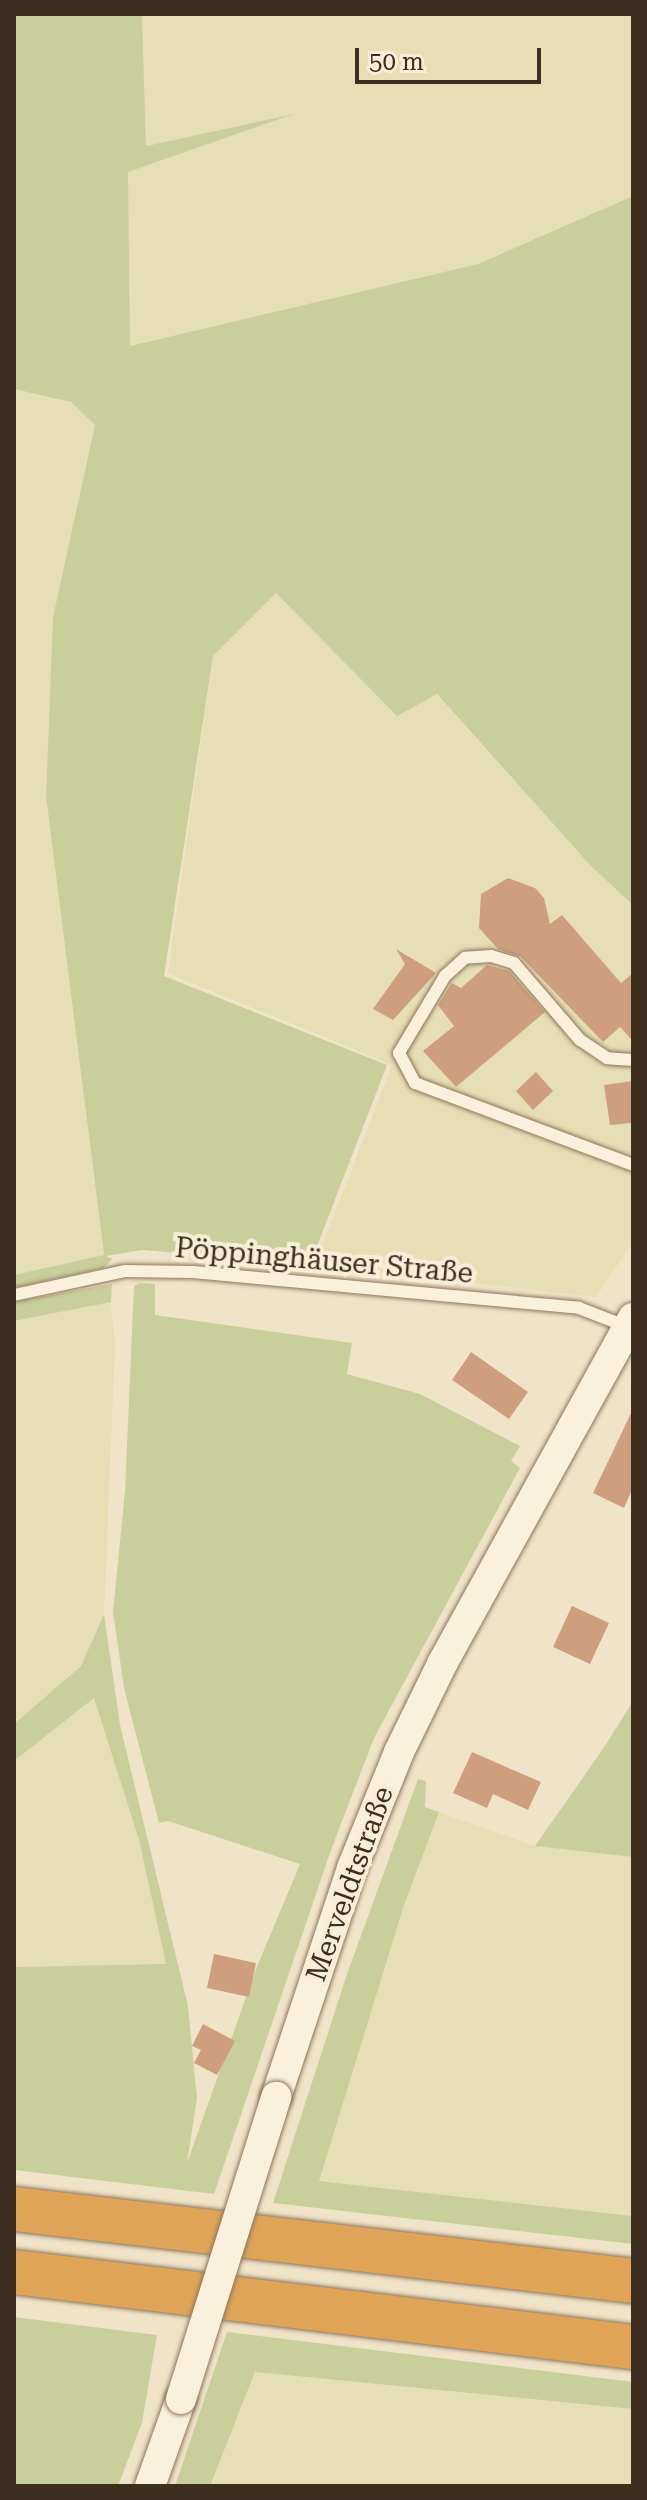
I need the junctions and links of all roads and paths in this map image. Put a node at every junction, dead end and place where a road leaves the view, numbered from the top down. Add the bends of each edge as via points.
1 (633, 1060) edge
2 (633, 1165) edge
3 (14, 1295) edge
4 (630, 1322) edge
5 (14, 2209) edge
6 (14, 2272) edge
7 (633, 2281) edge
8 (633, 2347) edge
9 (150, 2486) edge

1 - 2 lane via 607,1058 580,1040 514,963 491,956 465,958 445,976 399,1053 415,1083
3 - 4 lane, Pöppinghäuser Straße via 125,1271 193,1272 579,1308
4 - 9 street, Merveldtstraße, bridge via 450,1648 399,1752 352,1868
5 - 7 highway
6 - 8 highway

